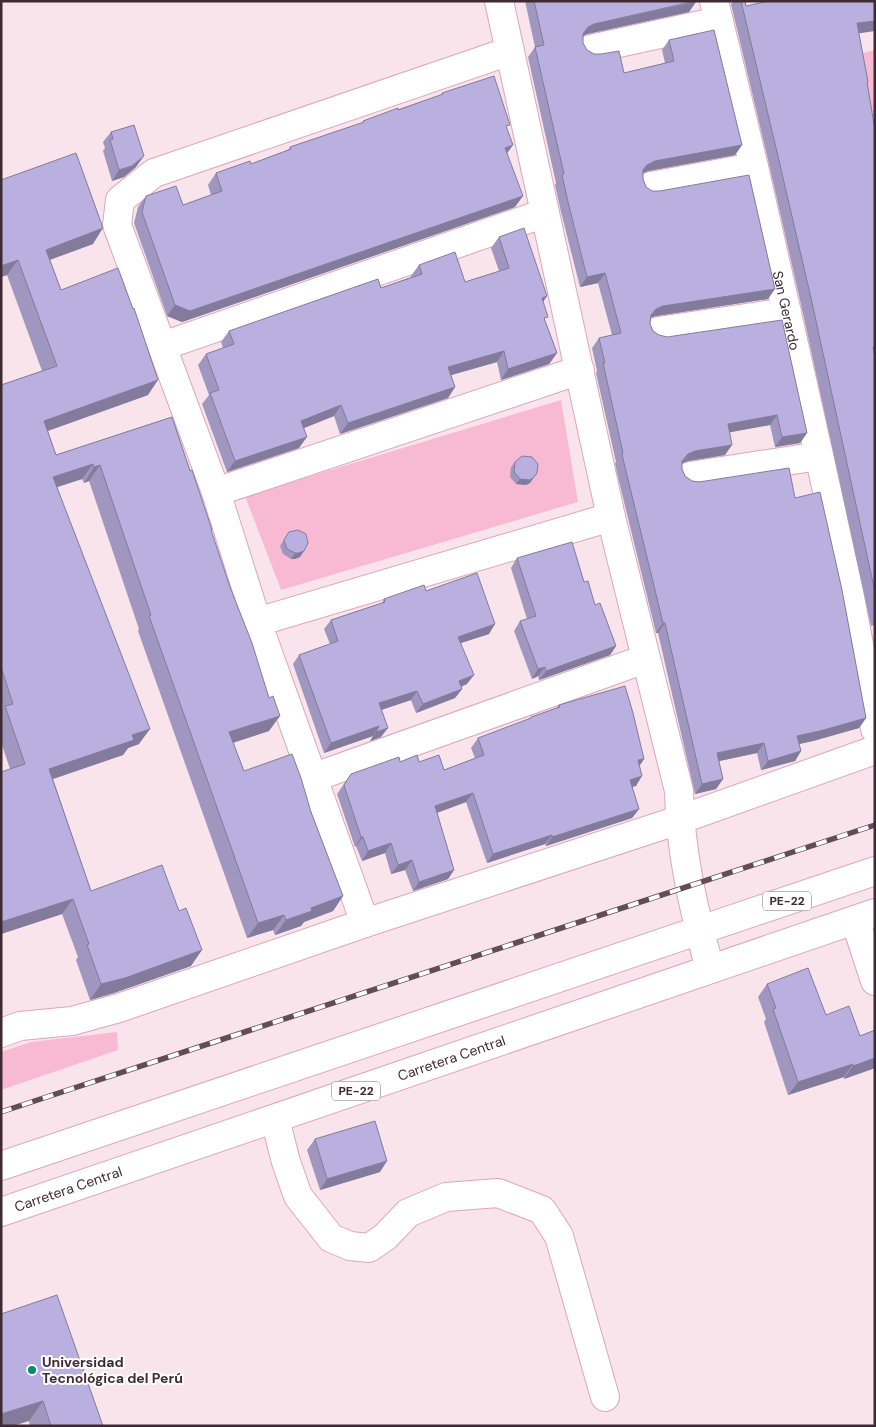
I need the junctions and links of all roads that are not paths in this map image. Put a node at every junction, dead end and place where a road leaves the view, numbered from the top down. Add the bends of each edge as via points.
1 (499, 1) edge
2 (717, 11) edge
3 (591, 49) dead end
4 (510, 51) junction
5 (754, 167) junction
6 (651, 186) dead end
7 (545, 213) junction
8 (787, 312) junction
9 (658, 331) dead end
10 (163, 346) junction
11 (580, 370) junction
12 (819, 456) junction
13 (690, 476) dead end
14 (216, 492) junction
15 (611, 517) junction
16 (257, 622) junction
17 (645, 658) junction
18 (875, 729) edge
19 (875, 750) edge
20 (312, 778) junction
21 (680, 820) junction
22 (875, 871) edge
23 (865, 917) edge
24 (365, 923) junction
25 (699, 931) junction
26 (710, 969) junction
27 (875, 981) edge
28 (1, 1033) edge
29 (246, 1082) junction
30 (266, 1121) junction
31 (1, 1166) edge
32 (1, 1212) edge
33 (605, 1398) dead end

1 - 4 main road
2 - 3 main road, San Gerardo
2 - 5 main road, San Gerardo
4 - 7 main road
4 - 10 main road via 154,173 120,200 117,224
5 - 6 main road
5 - 8 main road, San Gerardo
7 - 10 main road
7 - 11 main road
8 - 9 main road
8 - 12 main road, San Gerardo
10 - 14 main road
11 - 14 main road
11 - 15 main road
12 - 13 main road
12 - 18 main road, San Gerardo
14 - 16 main road
15 - 16 main road
15 - 17 main road
16 - 20 main road
17 - 20 main road
17 - 21 main road via 679,791
19 - 21 main road
20 - 24 main road
21 - 24 main road
21 - 25 main road
22 - 25 main road, PE-22
23 - 26 main road, Carretera Central / PE-22
23 - 27 main road
24 - 28 main road via 119,1008 72,1020 20,1026
25 - 26 main road
25 - 29 main road, PE-22
26 - 30 main road, Carretera Central / PE-22
29 - 30 main road
29 - 31 main road, PE-22
30 - 32 main road, Carretera Central / PE-22
30 - 33 main road via 298,1196 331,1238 350,1246 369,1248 408,1213 446,1197 498,1193 542,1210 559,1236

